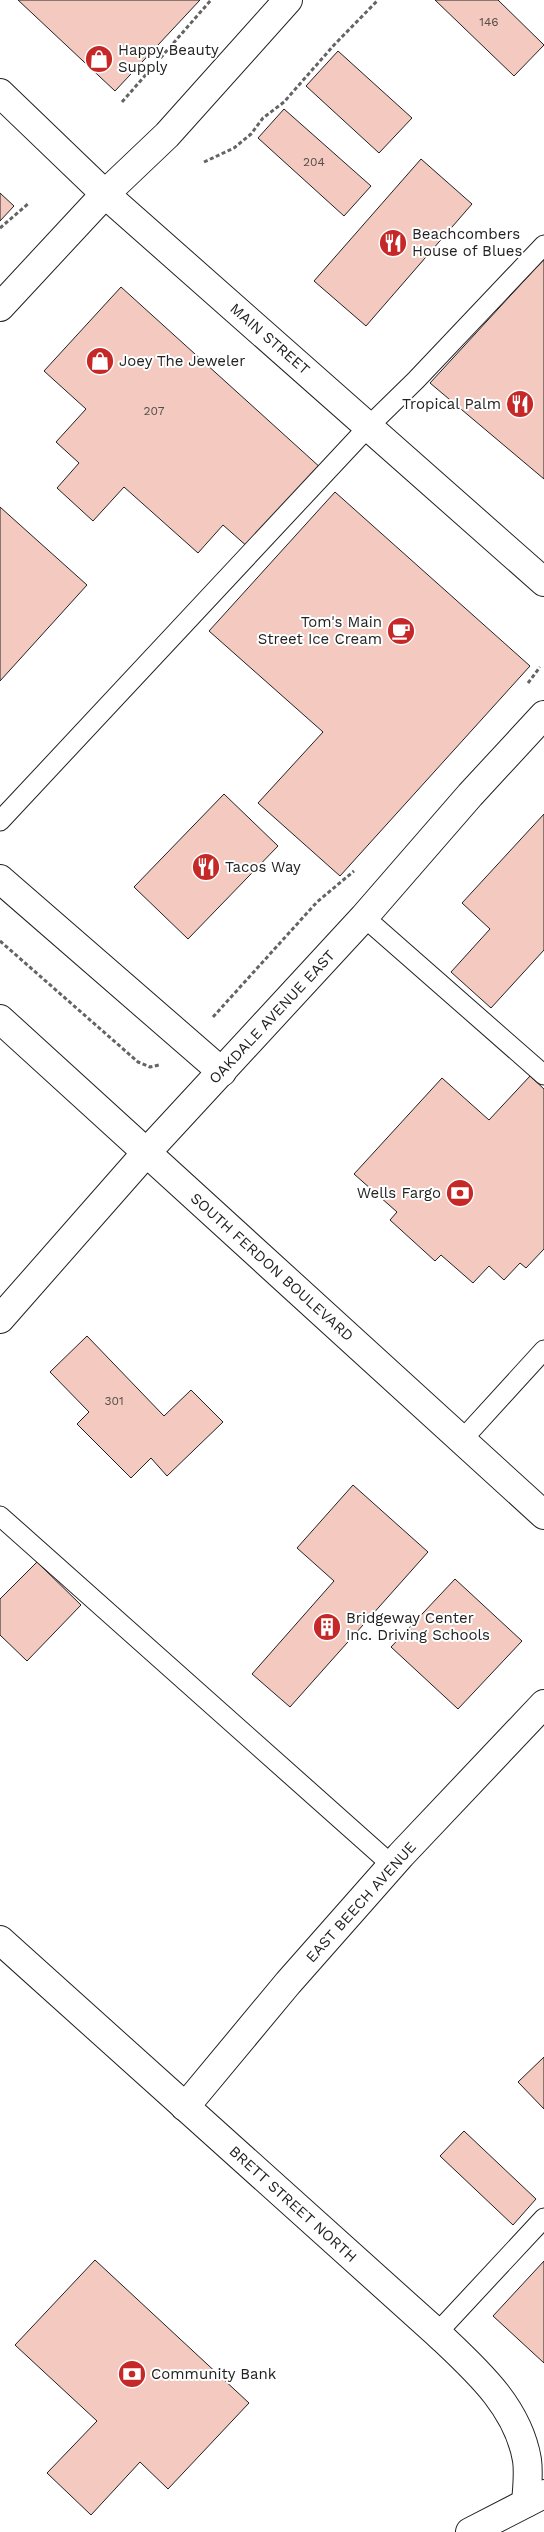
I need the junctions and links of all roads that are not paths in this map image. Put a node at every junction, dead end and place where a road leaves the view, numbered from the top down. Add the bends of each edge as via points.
1 (288, 0) edge
2 (0, 93) edge
3 (105, 194) junction
4 (544, 245) edge
5 (0, 307) edge
6 (370, 425) junction
7 (544, 582) edge
8 (544, 716) edge
9 (0, 821) edge
10 (0, 879) edge
11 (364, 917) junction
12 (0, 1019) edge
13 (222, 1072) junction
14 (544, 1075) edge
15 (146, 1153) junction
16 (0, 1319) edge
17 (544, 1350) edge
18 (461, 1440) junction
19 (0, 1516) edge
20 (544, 1516) edge
21 (544, 1704) edge
22 (393, 1866) junction
23 (0, 1940) edge
24 (185, 2108) junction
25 (544, 2218) edge
26 (437, 2333) junction
27 (535, 2498) edge
28 (470, 2532) edge

1 - 3 street via 167,135
2 - 3 street, MAIN STREET
3 - 5 street
3 - 6 street, MAIN STREET
4 - 6 lane
6 - 7 street, MAIN STREET
6 - 9 lane
8 - 11 street, OAKDALE AVENUE EAST
10 - 13 street
11 - 13 street, OAKDALE AVENUE EAST
11 - 14 lane
12 - 15 street, SOUTH FERDON BOULEVARD
13 - 15 street, OAKDALE AVENUE EAST
15 - 16 street, OAKDALE AVENUE EAST
15 - 18 street, SOUTH FERDON BOULEVARD
17 - 18 lane
18 - 20 street, SOUTH FERDON BOULEVARD
19 - 22 lane
21 - 22 street, EAST BEECH AVENUE
22 - 24 street, EAST BEECH AVENUE via 288,1983
23 - 24 street, BRETT STREET NORTH
24 - 26 street, BRETT STREET NORTH
25 - 26 lane
26 - 27 street, BRETT STREET NORTH via 489,2383 520,2432
27 - 28 street

